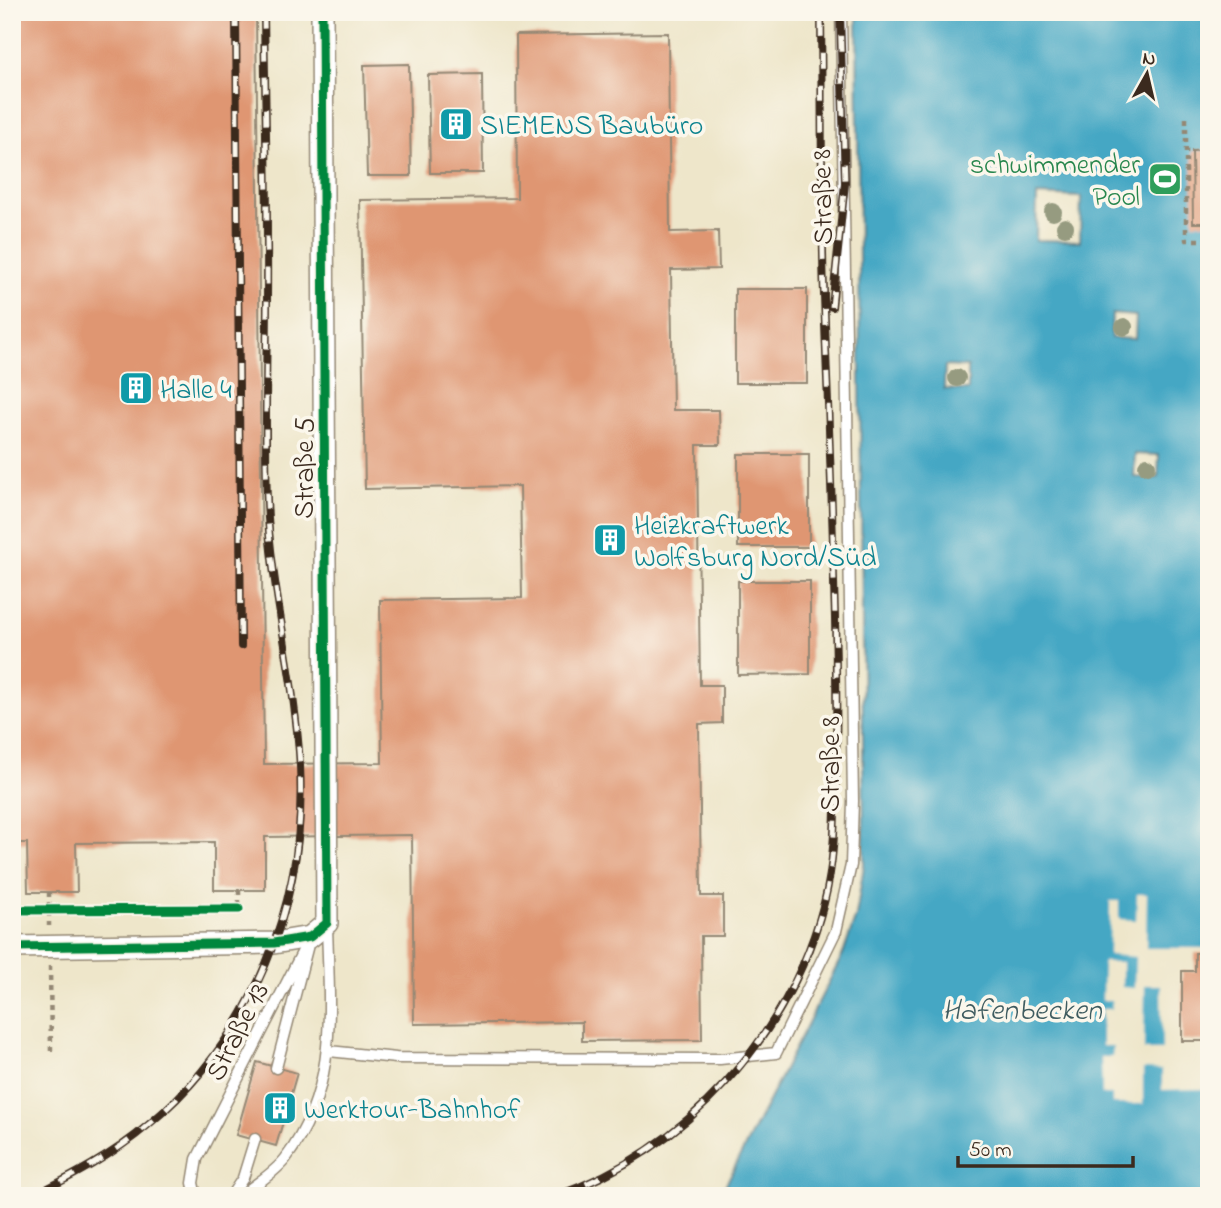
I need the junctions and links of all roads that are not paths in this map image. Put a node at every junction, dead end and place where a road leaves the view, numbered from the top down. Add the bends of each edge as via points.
1 (322, 12) edge
2 (841, 12) edge
3 (327, 923) junction
4 (310, 937) junction
5 (12, 947) edge
6 (329, 1051) junction
7 (276, 1068) dead end
8 (255, 1139) dead end
9 (196, 1196) edge
10 (231, 1196) edge
11 (241, 1196) edge

1 - 3 street, Straße 5
2 - 6 lane, Straße 8 via 850,865 836,930 776,1053 720,1059 396,1058
3 - 4 street
3 - 6 lane
4 - 5 street via 241,944
4 - 7 lane, Straße 13
4 - 9 lane, Straße 13 via 197,1159
6 - 11 lane via 313,1111 285,1160
8 - 10 lane via 243,1178

